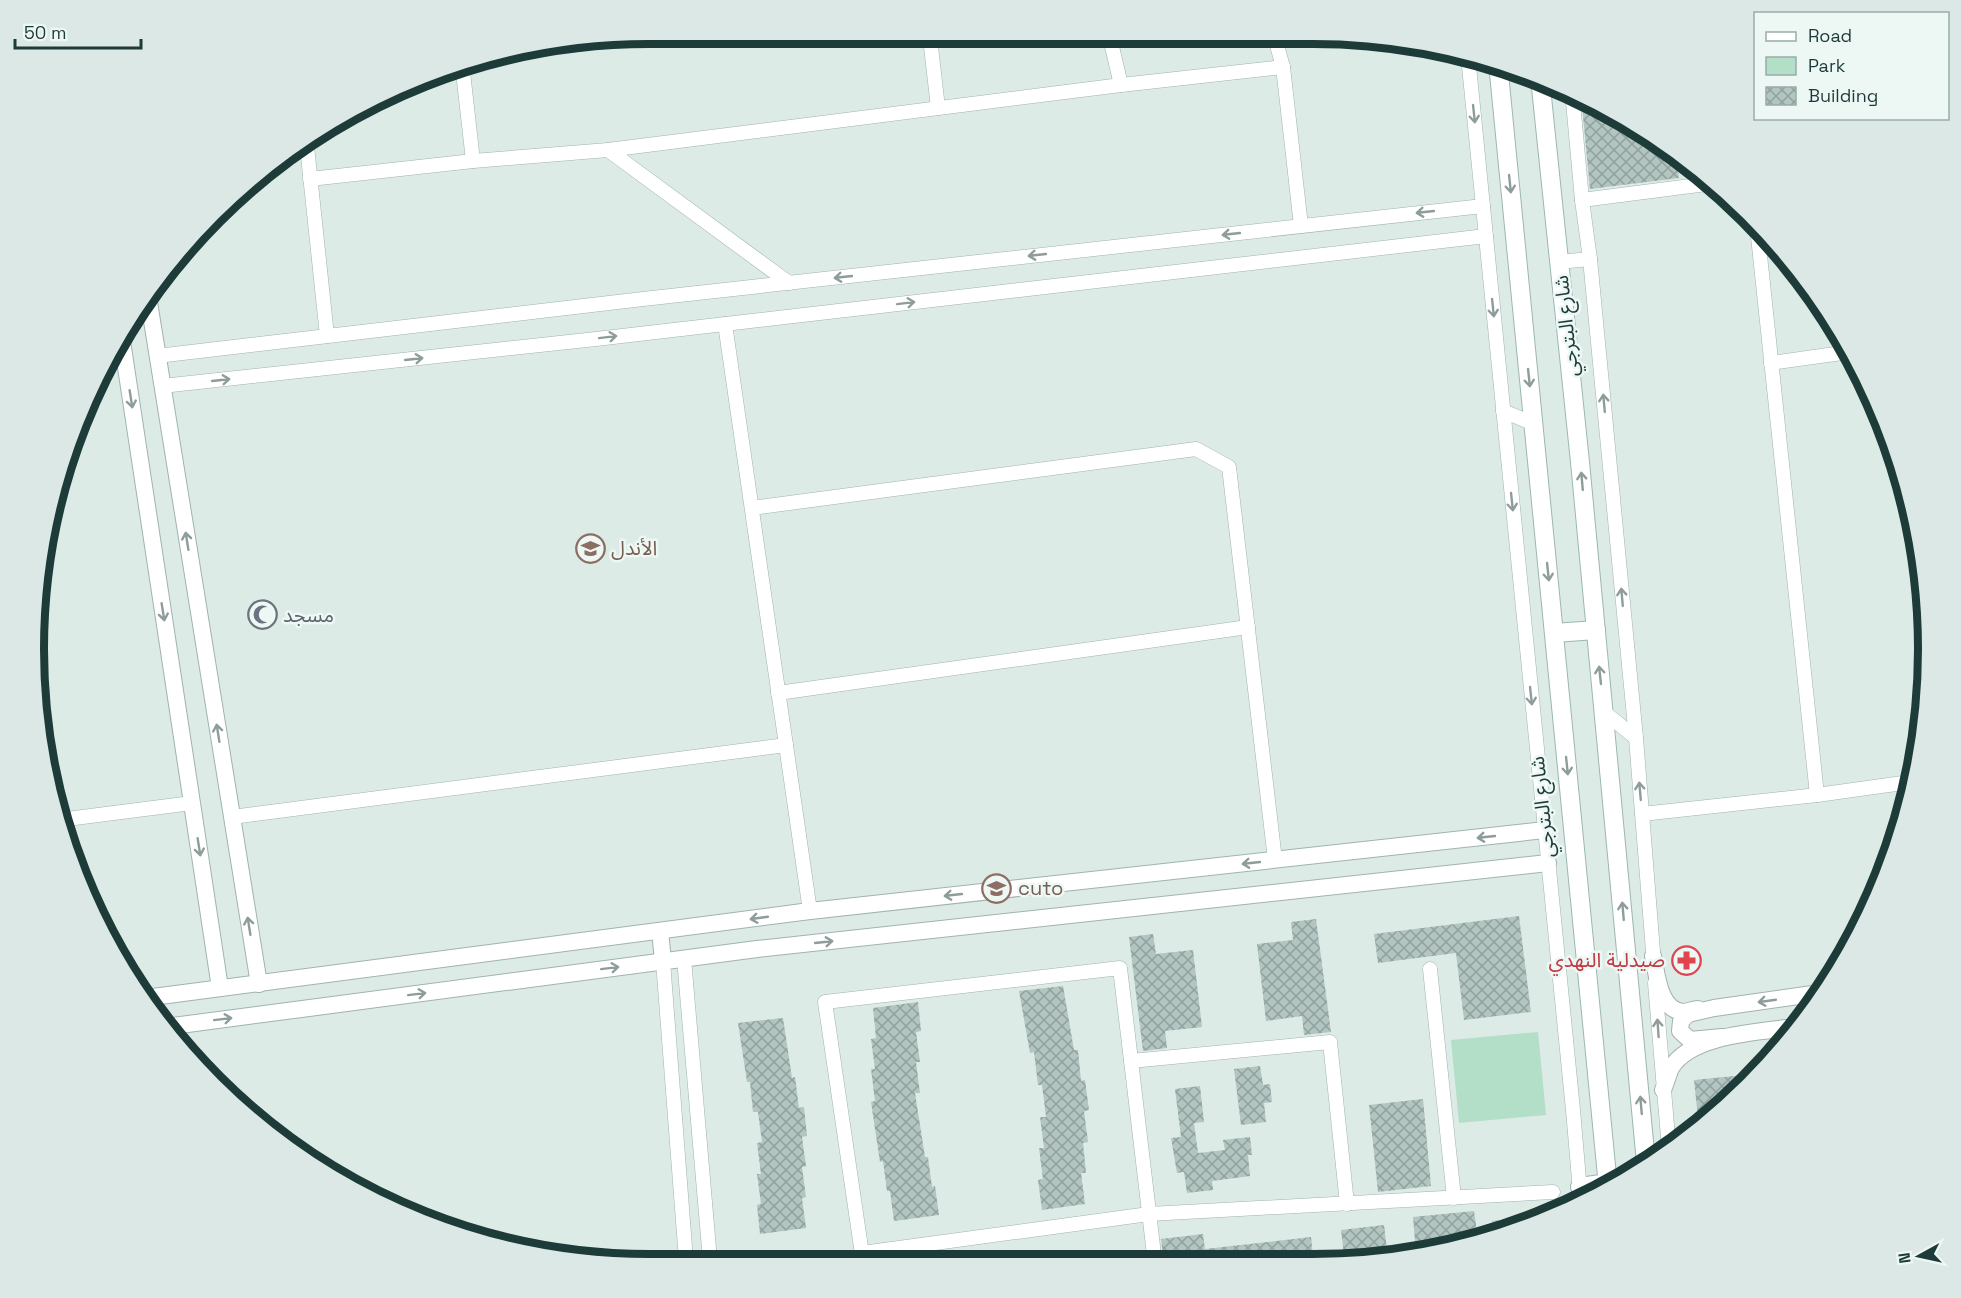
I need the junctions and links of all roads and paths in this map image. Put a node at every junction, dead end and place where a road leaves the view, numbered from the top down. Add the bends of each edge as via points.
1 (931, 44) edge
2 (1111, 44) edge
3 (1277, 44) edge
4 (1469, 64) edge
5 (1283, 67) junction
6 (463, 73) edge
7 (1499, 73) edge
8 (1121, 85) junction
9 (1541, 89) edge
10 (1573, 103) edge
11 (938, 108) junction
12 (307, 150) edge
13 (608, 150) junction
14 (473, 161) junction
15 (310, 179) junction
16 (1700, 185) edge
17 (1582, 200) junction
18 (1483, 206) junction
19 (1301, 226) junction
20 (1486, 236) junction
21 (1757, 240) edge
22 (1590, 259) junction
23 (1559, 262) junction
24 (789, 283) junction
25 (150, 308) edge
26 (725, 324) junction
27 (327, 336) junction
28 (123, 349) edge
29 (1840, 353) edge
30 (157, 356) junction
31 (1771, 363) junction
32 (162, 386) junction
33 (1503, 411) junction
34 (1534, 424) junction
35 (752, 508) junction
36 (1248, 627) junction
37 (1596, 630) junction
38 (1554, 633) junction
39 (778, 693) junction
40 (1604, 712) junction
41 (1636, 738) junction
42 (786, 745) junction
43 (1902, 783) edge
44 (1817, 795) junction
45 (192, 803) junction
46 (1642, 814) junction
47 (232, 817) junction
48 (68, 819) edge
49 (1545, 830) junction
50 (1275, 860) junction
51 (1548, 863) junction
52 (810, 911) junction
53 (660, 931) junction
54 (1653, 956) junction
55 (684, 959) junction
56 (663, 961) junction
57 (1430, 969) dead end
58 (259, 984) junction
59 (220, 988) junction
60 (1808, 995) edge
61 (154, 997) edge
62 (1714, 1008) junction
63 (175, 1026) edge
64 (1783, 1029) edge
65 (1722, 1037) junction
66 (1131, 1061) junction
67 (1663, 1090) junction
68 (1668, 1138) edge
69 (1645, 1154) edge
70 (1607, 1177) edge
71 (1553, 1192) dead end
72 (1580, 1192) edge
73 (1454, 1198) junction
74 (1347, 1204) junction
75 (1149, 1214) junction
76 (686, 1254) edge
77 (709, 1254) edge
78 (862, 1254) edge
79 (882, 1254) edge
80 (1154, 1254) edge

1 - 11 street
2 - 8 street
3 - 5 street
4 -> 18 street, شارع البترجي
5 - 8 street
5 - 19 street
6 - 14 street
7 -> 34 main road, شارع البترجي
8 - 11 street
9 - 23 main road, شارع البترجي
10 - 17 street, شارع البترجي
11 - 13 street
12 - 15 street
13 - 14 street
13 - 24 street
14 - 15 street
15 - 27 street
16 - 17 street
17 - 22 street, شارع البترجي
18 -> 19 street
18 - 20 street, شارع البترجي
19 -> 24 street
26 -> 20 street
20 -> 33 street, شارع البترجي
21 - 31 street
22 - 23 street, شارع البترجي
41 -> 22 street, شارع البترجي
37 -> 23 main road, شارع البترجي
24 - 27 street
25 - 30 street
32 -> 26 street
26 - 35 street
27 - 30 street
28 -> 45 street
29 - 31 street
30 - 32 street
31 - 44 street
47 -> 32 street
33 - 34 street
33 -> 49 street, شارع البترجي
34 -> 38 main road, شارع البترجي
35 - 36 street via 1196,449 1229,467
35 - 39 street
36 - 39 street
36 - 50 street
37 - 38 main road
40 -> 37 main road, شارع البترجي
38 -> 70 main road, شارع البترجي
39 - 42 street
40 - 41 street
69 -> 40 main road, شارع البترجي
46 -> 41 street, شارع البترجي
42 - 47 street
42 - 52 street
43 - 44 street
44 - 46 street
45 - 48 street
45 -> 59 street
46 - 54 street, شارع البترجي
58 -> 47 street
49 -> 50 street
49 - 51 street, شارع البترجي
50 -> 52 street
55 -> 51 street
51 - 72 street, شارع البترجي
52 -> 53 street
53 - 56 street
53 - 58 street
54 - 62 street via 1661,993 1668,1004 1682,1012
67 -> 54 street, شارع البترجي
55 - 56 street
55 - 77 street
63 -> 56 street
56 - 76 street
57 - 73 street
58 - 59 street
59 - 61 street
60 -> 62 street
62 - 65 street via 1688,1014 1681,1021 1680,1031 1690,1040
64 - 65 street
65 - 67 street via 1681,1057
66 - 74 street via 1330,1042
66 - 75 street
66 - 78 street via 1120,968 825,1002
67 - 68 street, شارع البترجي
71 - 73 street
73 - 74 street
74 - 75 street
75 - 79 street
75 - 80 street

